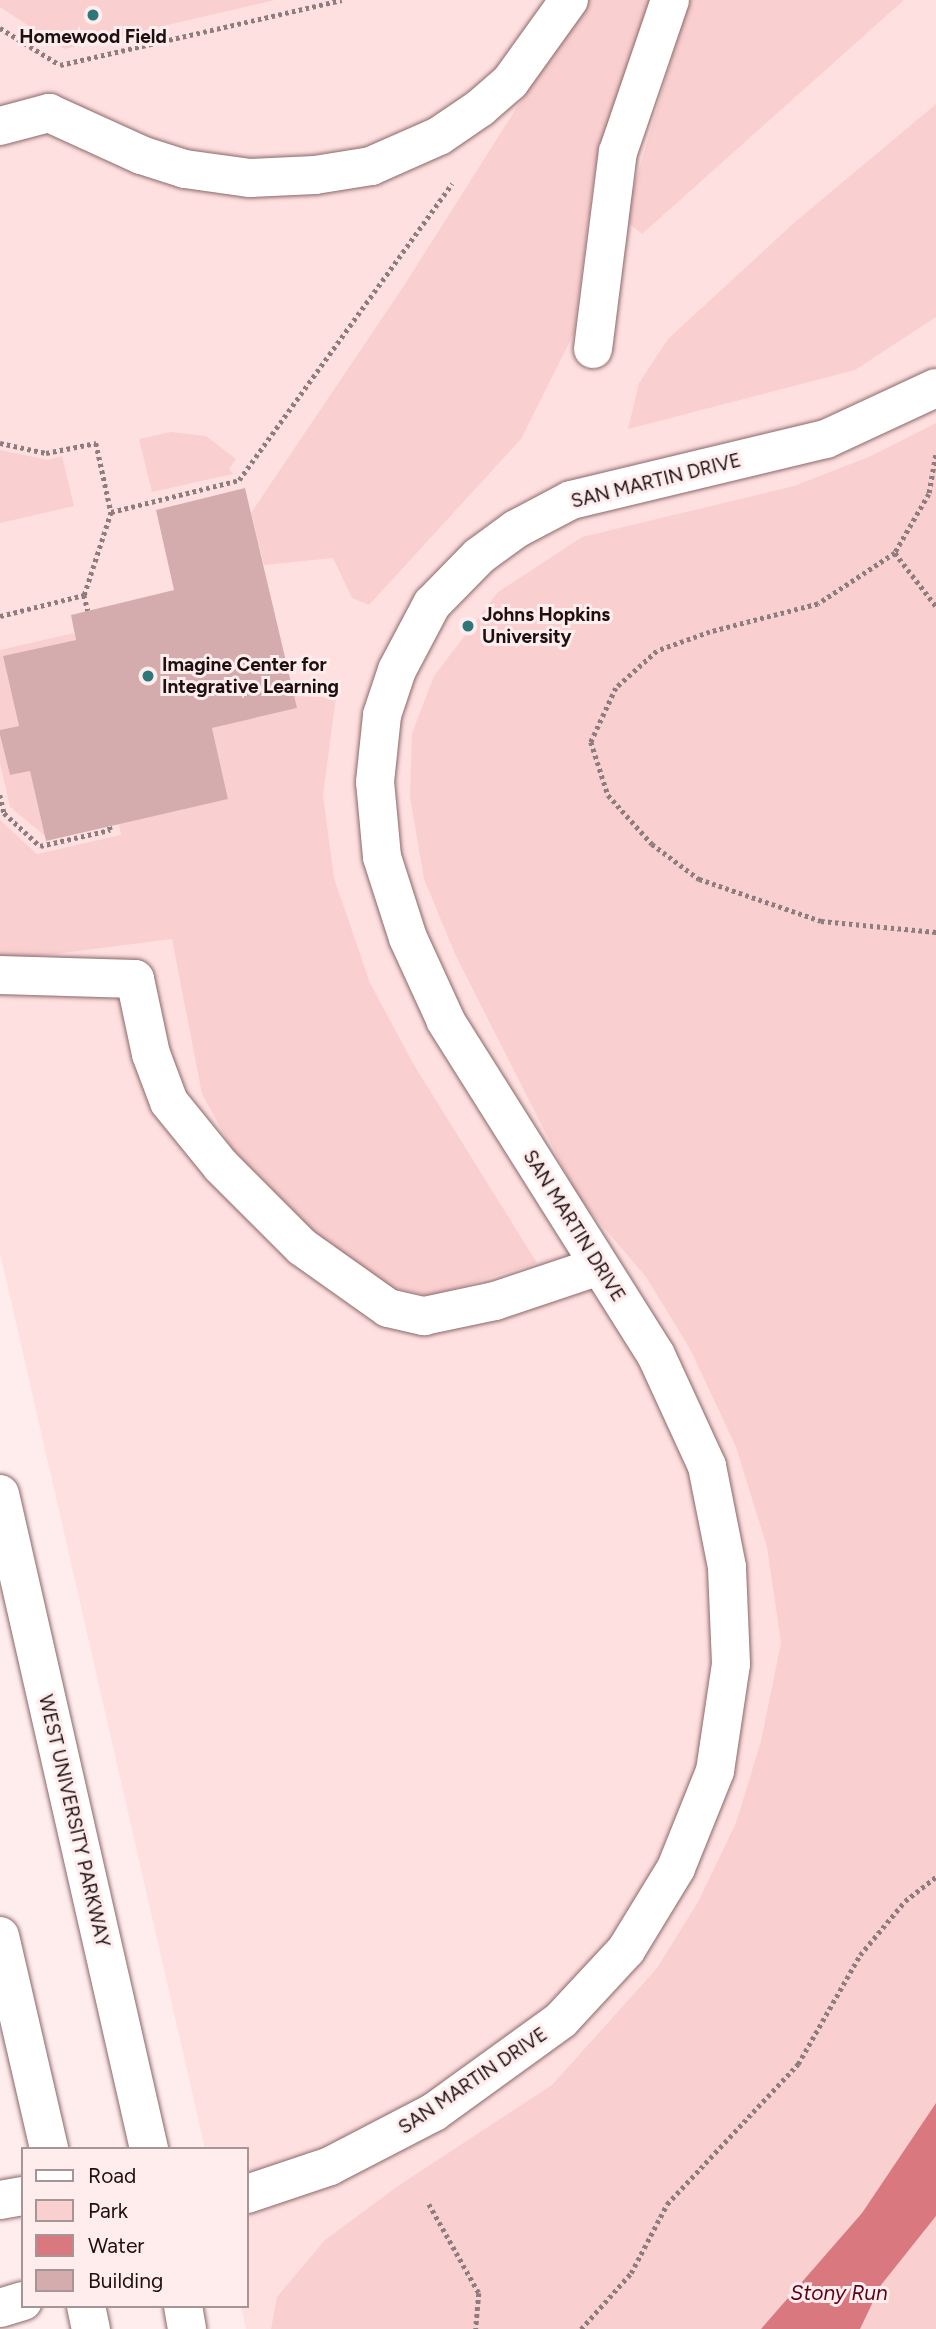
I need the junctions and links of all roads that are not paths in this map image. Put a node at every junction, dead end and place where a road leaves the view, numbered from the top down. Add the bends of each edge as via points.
1 (569, 0) edge
2 (670, 0) edge
3 (0, 126) edge
4 (593, 349) dead end
5 (936, 388) edge
6 (0, 975) edge
7 (599, 1266) junction
8 (0, 1494) edge
9 (0, 1936) edge
10 (49, 2147) edge
11 (149, 2147) edge
12 (248, 2194) edge
13 (21, 2196) edge
14 (0, 2200) edge
15 (21, 2302) edge
16 (0, 2308) edge
17 (86, 2308) edge
18 (183, 2308) edge
19 (91, 2329) edge
20 (187, 2329) edge

1 - 3 street via 510,82 480,108 439,136 371,166 250,178 185,169 141,155 48,113
2 - 4 street via 618,152
5 - 7 street, SAN MARTIN DRIVE via 826,439 571,500 516,529 479,556 432,604 397,670 382,716 375,782 382,858 408,938 446,1021
6 - 7 street via 135,979 151,1054 169,1102 221,1166 302,1247 388,1308 424,1316 495,1301
7 - 12 street, SAN MARTIN DRIVE via 656,1356 707,1466 727,1567 731,1664 715,1771 676,1868 625,1950 561,2020 502,2066 382,2143
8 - 11 street, WEST UNIVERSITY PARKWAY
9 - 10 street
13 - 14 street
15 - 16 street
17 - 19 street
18 - 20 street

